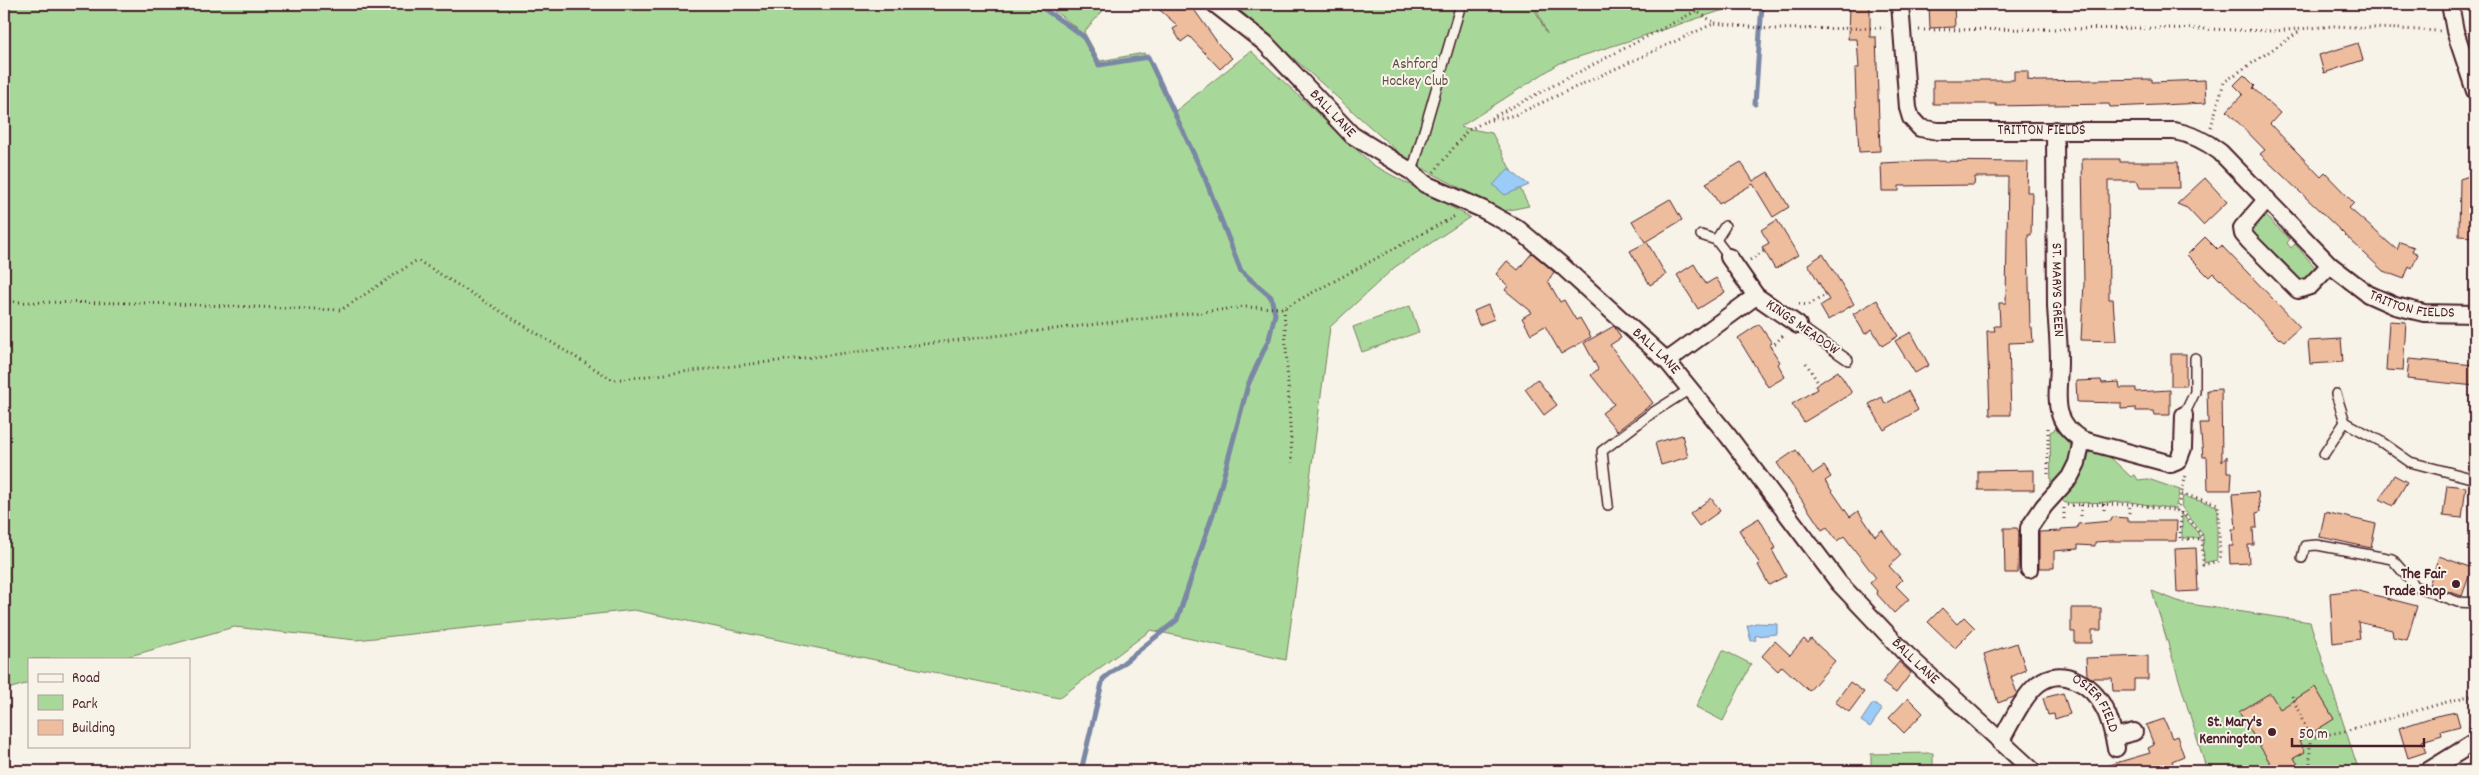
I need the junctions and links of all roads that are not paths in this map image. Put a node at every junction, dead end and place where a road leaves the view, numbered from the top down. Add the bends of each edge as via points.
1 (1215, 4) edge
2 (1461, 4) edge
3 (1900, 4) edge
4 (2450, 4) edge
5 (2475, 92) edge
6 (2055, 130) junction
7 (1412, 172) junction
8 (2267, 199) junction
9 (1725, 226) dead end
10 (1702, 235) dead end
11 (1716, 240) junction
12 (1729, 257) joint
13 (2330, 264) junction
14 (1756, 296) junction
15 (2475, 314) edge
16 (1798, 325) joint
17 (2195, 358) dead end
18 (1848, 360) dead end
19 (1667, 361) junction
20 (1690, 389) junction
21 (2336, 394) dead end
22 (2184, 415) joint
23 (2345, 422) junction
24 (2082, 440) junction
25 (2324, 454) dead end
26 (2475, 478) edge
27 (1608, 505) dead end
28 (2302, 558) dead end
29 (2029, 569) dead end
30 (2475, 603) edge
31 (2134, 732) dead end
32 (2000, 742) junction
33 (2475, 742) edge
34 (2033, 771) edge
35 (2428, 771) edge

1 - 7 street, BALL LANE via 1264,43 1352,135
2 - 7 lane
3 - 6 street, TRITTON FIELDS via 1908,108 1911,118 1920,128 1938,131
4 - 5 street via 2455,31
6 - 8 street, TRITTON FIELDS via 2174,131 2193,136 2207,142
6 - 24 street, ST. MARYS GREEN via 2059,415 2070,432
7 - 19 street, BALL LANE via 1425,184 1518,229
8 - 13 street, TRITTON FIELDS
8 - 13 street via 2244,225 2242,233 2248,241 2298,290 2310,286
9 - 11 lane
10 - 11 lane
11 - 12 lane
12 - 14 street, KINGS MEADOW
13 - 15 street, TRITTON FIELDS via 2368,294 2395,306 2424,313
14 - 16 street, KINGS MEADOW
14 - 19 street, KINGS MEADOW
16 - 18 lane, KINGS MEADOW
17 - 22 lane via 2194,392
19 - 20 street, BALL LANE
20 - 27 lane via 1602,451
20 - 32 street, BALL LANE via 1839,584 1907,655
21 - 23 lane
22 - 24 street via 2183,448 2174,464
23 - 25 lane
23 - 26 lane via 2410,462
24 - 29 street via 2073,472 2059,500 2029,528
28 - 30 lane via 2305,546 2317,545 2392,559 2416,587 2458,602
31 - 32 street, OSIER FIELD via 2114,743 2106,711 2095,696 2075,679 2060,676 2046,679 2033,688
32 - 34 street, BALL LANE
33 - 35 street

